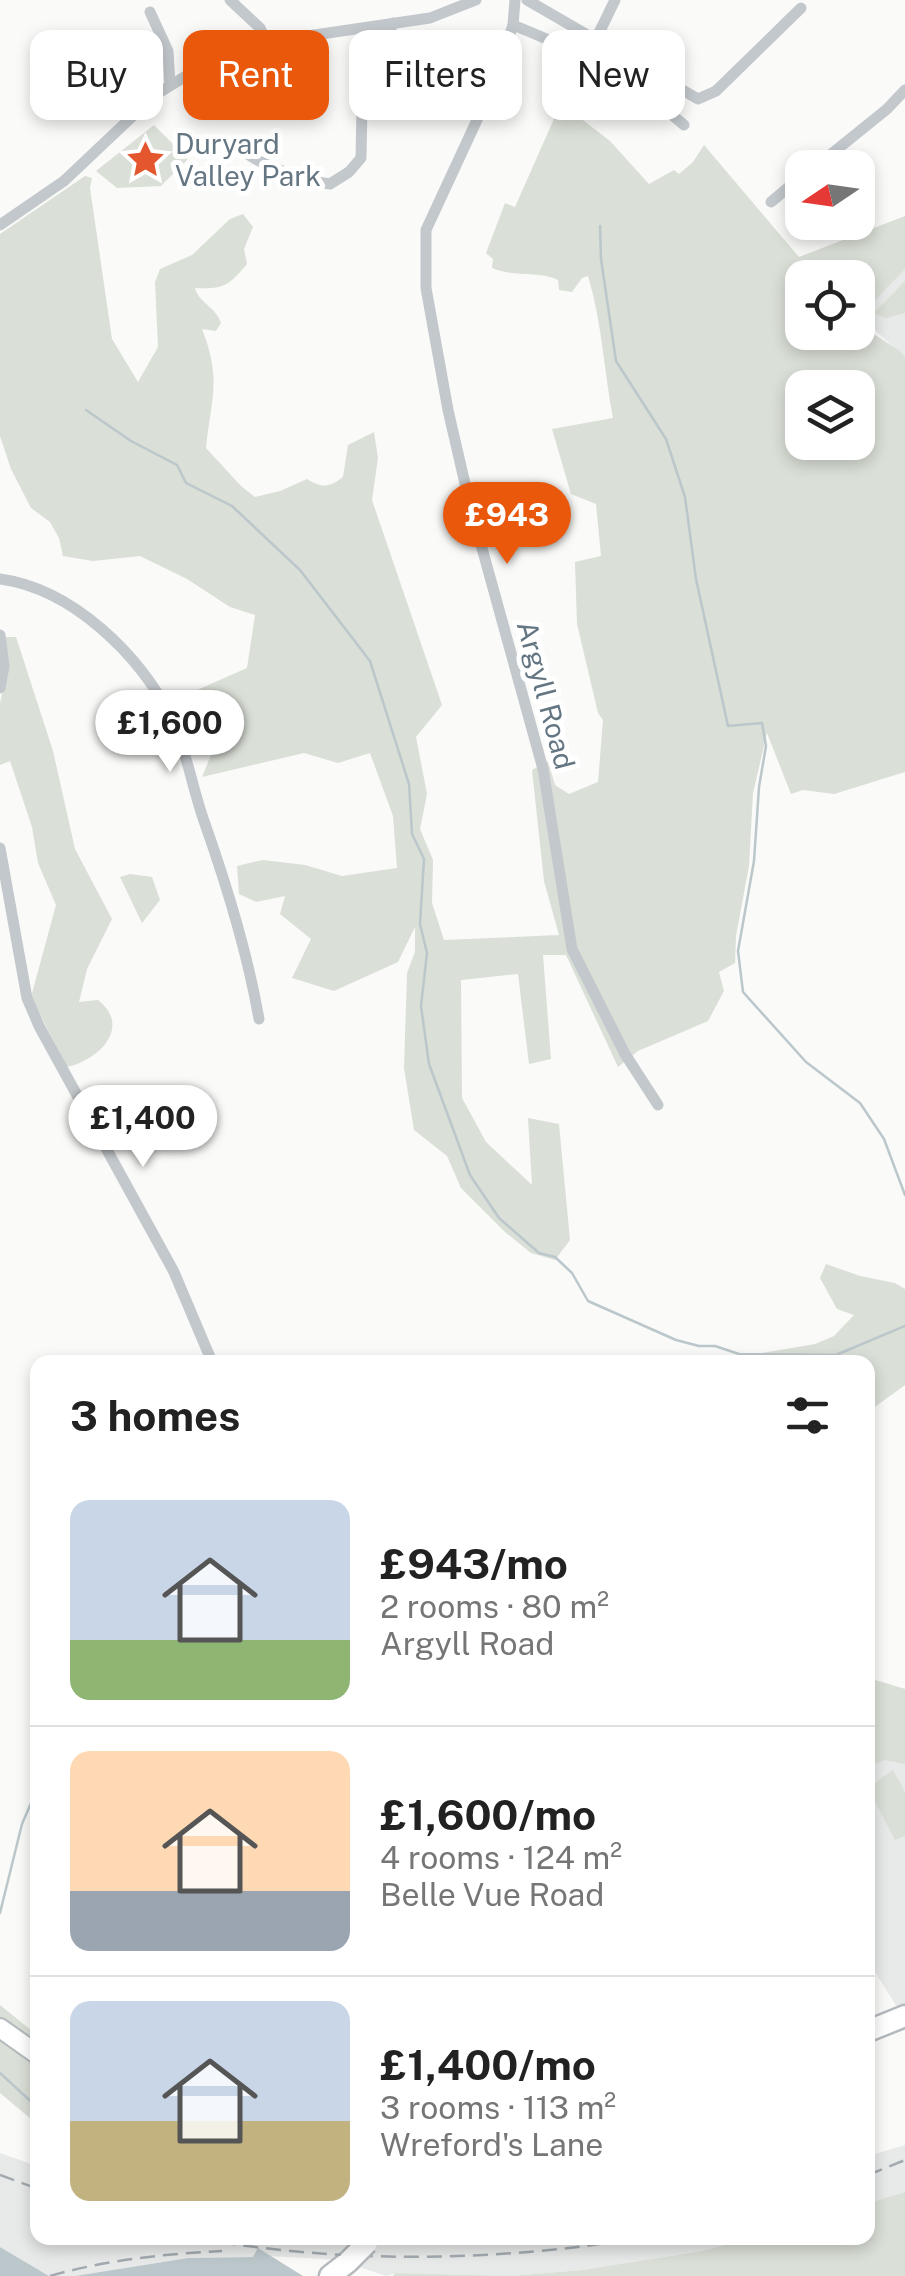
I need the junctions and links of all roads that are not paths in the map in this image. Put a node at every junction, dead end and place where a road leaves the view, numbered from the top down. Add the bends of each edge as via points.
1 (230, 0) edge
2 (476, 0) edge
3 (516, 0) edge
4 (527, 0) edge
5 (615, 0) edge
6 (801, 8) dead end
7 (150, 12) dead end
8 (392, 23) junction
9 (513, 25) junction
10 (261, 30) edge
11 (580, 30) edge
12 (600, 30) edge
13 (329, 33) edge
14 (183, 77) edge
15 (170, 84) junction
16 (905, 90) edge
17 (685, 92) edge
18 (684, 125) dead end
19 (836, 150) edge
20 (244, 151) dead end
21 (785, 190) edge
22 (771, 202) dead end
23 (0, 224) edge
24 (0, 579) edge
25 (0, 635) edge
26 (0, 688) edge
27 (0, 848) edge
28 (258, 1019) dead end
29 (658, 1106) dead end
30 (209, 1355) edge
31 (905, 2016) edge
32 (0, 2028) edge
33 (875, 2029) edge
34 (30, 2049) edge
35 (365, 2245) edge
36 (330, 2276) edge

1 - 10 street
2 - 8 street via 430,18
3 - 9 street, Argyll Road
4 - 11 street
5 - 12 street
6 - 17 street via 706,98
7 - 15 street via 168,50
8 - 13 street
8 - 20 street via 362,106 361,158 350,172 330,184 308,182
9 - 18 street via 624,76
9 - 29 street, Argyll Road via 476,125 429,222 426,288 469,501 542,769 572,950
14 - 15 street
15 - 23 street via 64,181
16 - 19 street
21 - 22 street
24 - 28 street via 48,594 98,627 161,700 186,754 244,942
25 - 26 street
27 - 30 street via 27,998 174,1272
31 - 33 highway
32 - 34 main road
35 - 36 highway, bridge

